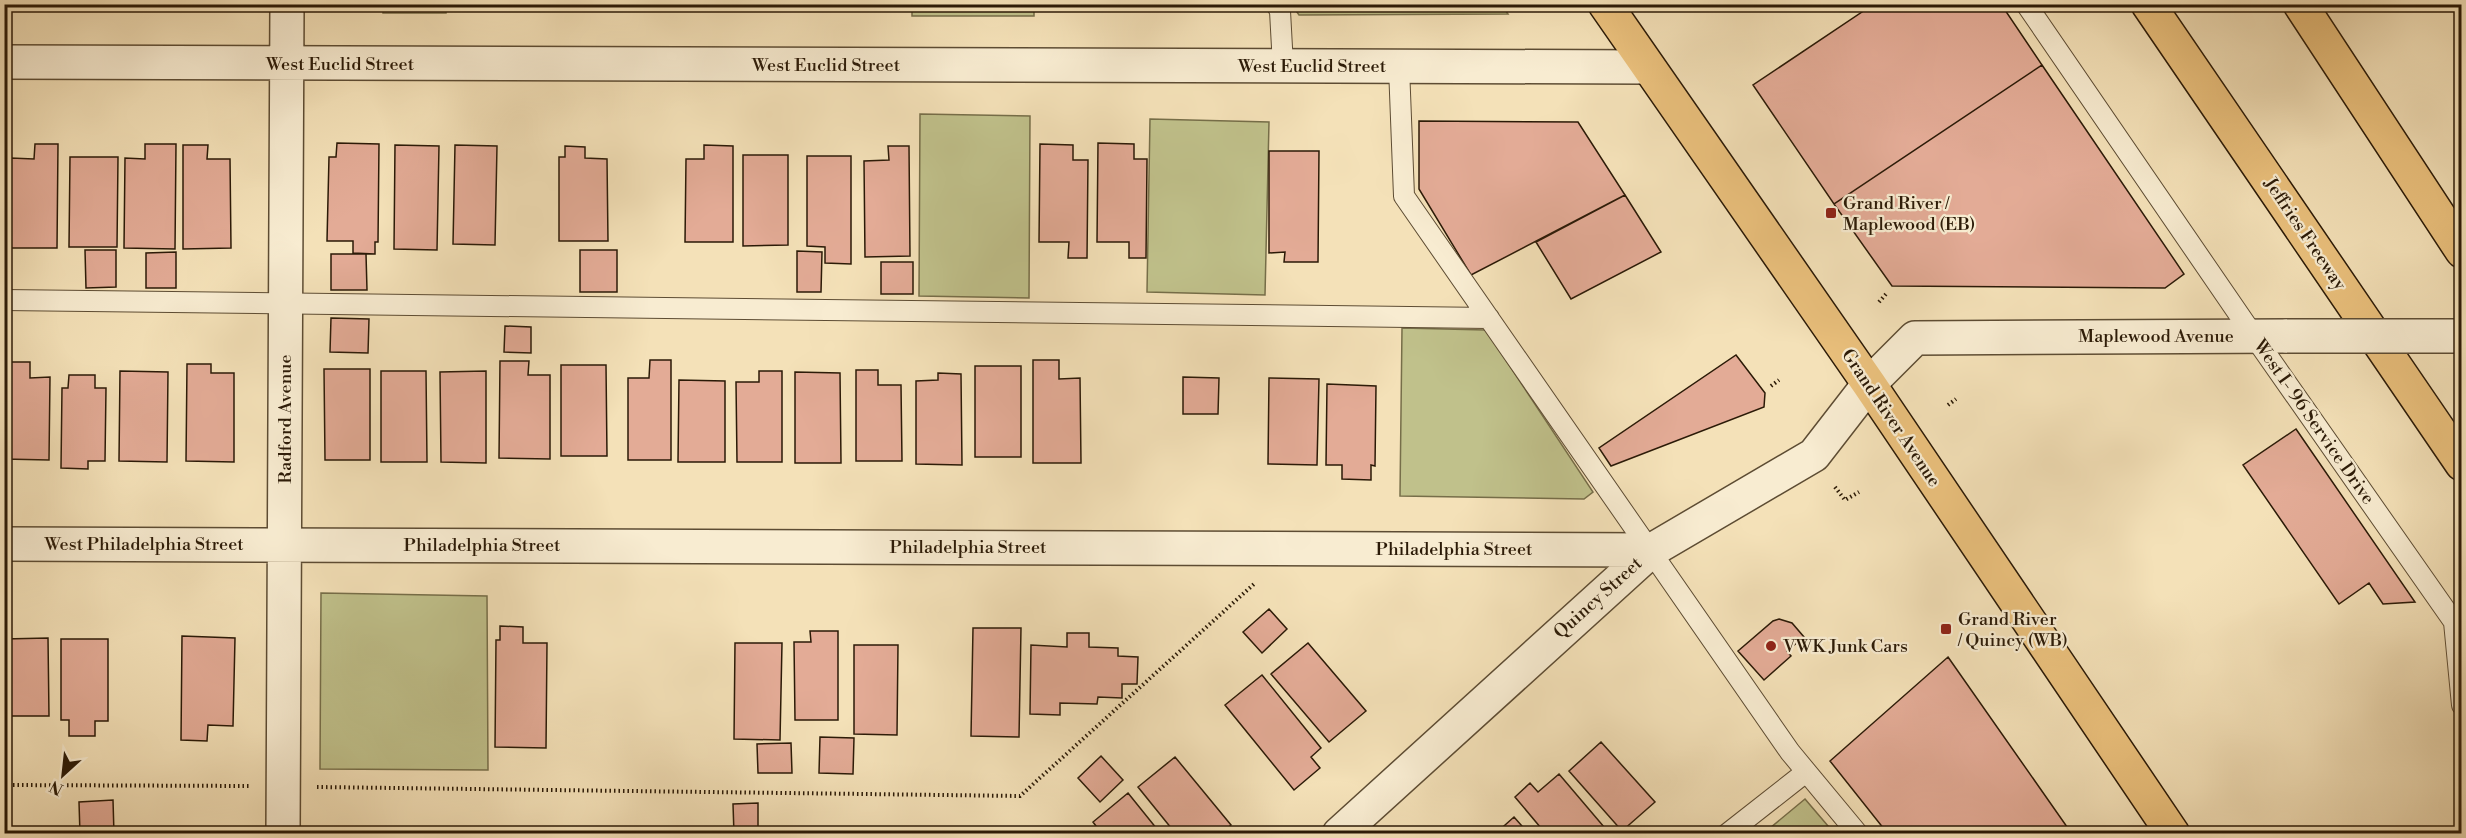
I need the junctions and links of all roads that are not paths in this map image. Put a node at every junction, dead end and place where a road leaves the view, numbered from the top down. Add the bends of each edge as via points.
1 (287, 4) edge
2 (1276, 4) edge
3 (1605, 4) edge
4 (2026, 4) edge
5 (2148, 4) edge
6 (2300, 4) edge
7 (4, 62) edge
8 (287, 64) junction
9 (1283, 66) junction
10 (1399, 67) junction
11 (1648, 67) junction
12 (2462, 251) edge
13 (4, 300) edge
14 (285, 302) junction
15 (1489, 318) junction
16 (2253, 335) junction
17 (2462, 336) edge
18 (1869, 384) junction
19 (2462, 464) edge
20 (4, 544) edge
21 (284, 544) junction
22 (1652, 550) junction
23 (2462, 705) edge
24 (1806, 772) junction
25 (283, 834) edge
26 (1339, 834) edge
27 (1727, 834) edge
28 (1858, 834) edge
29 (2174, 834) edge

1 - 8 street, Radford Avenue
2 - 9 lane via 1280,10
3 - 11 main road, Grand River Avenue
4 - 16 lane, West I- 96 Service Drive
5 - 19 main road, Jeffries Freeway
6 - 12 main road
7 - 8 street, West Euclid Street
8 - 9 street, West Euclid Street
8 - 14 street, Radford Avenue
9 - 10 street, West Euclid Street
10 - 11 street, West Euclid Street
10 - 15 lane via 1404,196
11 - 18 main road, Grand River Avenue
13 - 14 lane
14 - 15 lane
14 - 21 street, Radford Avenue
15 - 22 lane
16 - 17 street, Maplewood Avenue, bridge
16 - 18 street, Maplewood Avenue via 1916,338
16 - 23 lane, West I- 96 Service Drive via 2454,622
18 - 22 street, Quincy Street via 1814,455
18 - 29 main road, Grand River Avenue
20 - 21 street, West Philadelphia Street
21 - 22 street, Philadelphia Street
21 - 25 street, Radford Avenue
22 - 24 lane
22 - 26 street, Quincy Street
24 - 27 lane
24 - 28 lane

